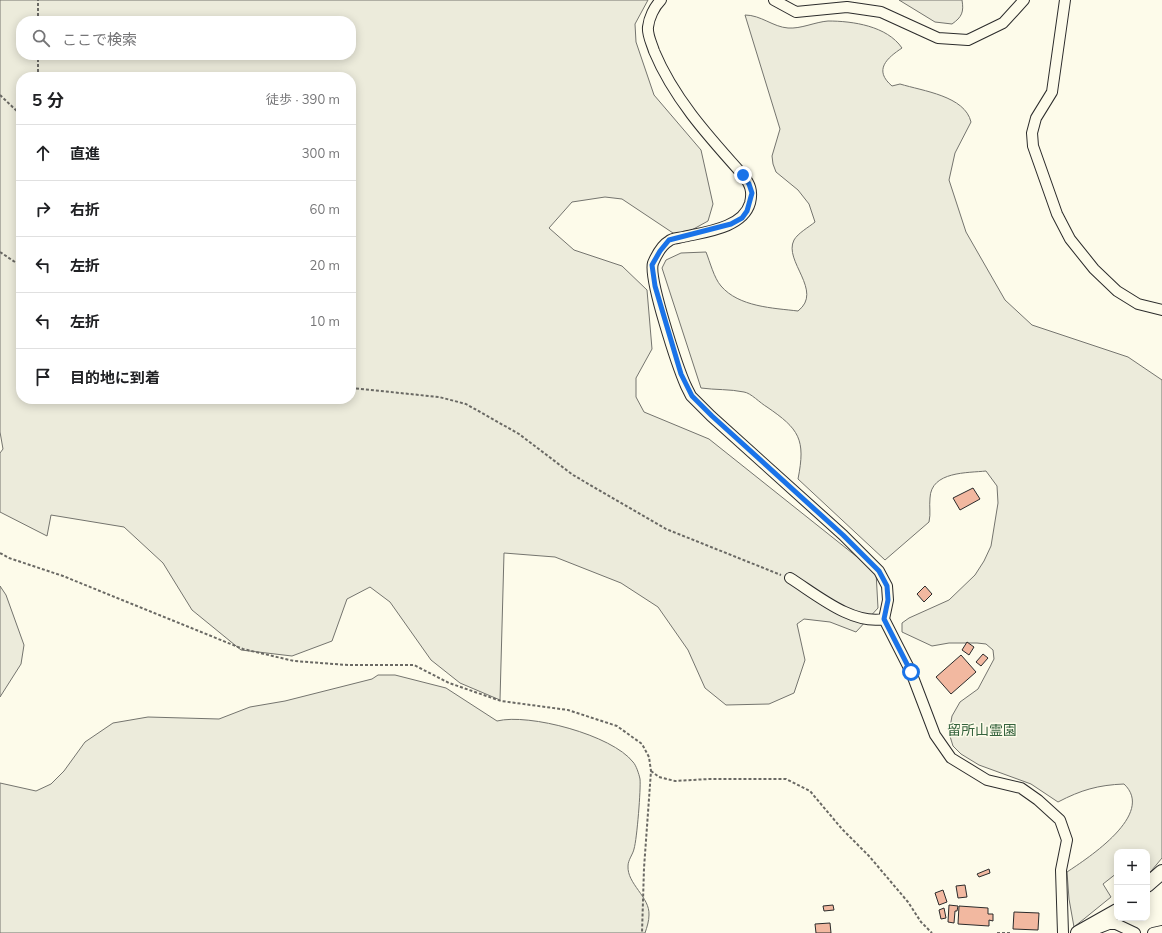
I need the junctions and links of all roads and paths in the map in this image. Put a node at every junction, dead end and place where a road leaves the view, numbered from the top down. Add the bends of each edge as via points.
1 (38, 0) edge
2 (661, 0) edge
3 (774, 0) edge
4 (1024, 0) edge
5 (1065, 0) edge
6 (38, 16) edge
7 (38, 60) edge
8 (38, 72) edge
9 (0, 95) edge
10 (16, 110) edge
11 (0, 252) edge
12 (16, 263) edge
13 (1162, 310) edge
14 (356, 389) edge
15 (0, 553) edge
16 (790, 578) joint
17 (884, 619) junction
18 (651, 771) junction
19 (1162, 872) edge
20 (1150, 882) edge
21 (1114, 913) edge
22 (1162, 931) edge
23 (1081, 932) edge
24 (642, 933) edge
25 (932, 933) edge
26 (997, 933) edge
27 (1010, 933) edge
28 (1063, 933) edge
29 (1135, 933) edge
30 (1153, 933) edge

1 - 6 path
2 - 17 street via 653,10 648,28 661,68 680,101 743,175 752,193 747,211 742,218 731,224 669,240 652,265 655,286 681,374 692,396 712,416 879,571 887,586 888,600
3 - 4 street via 796,12 847,7 880,12 938,38 968,40 1003,23
5 - 13 street via 1052,92 1036,118 1032,133 1033,146 1057,214 1070,239 1094,269 1117,291 1138,304
7 - 8 path
9 - 10 path
11 - 12 path
14 - 16 path via 439,397 466,404 519,434 572,475 666,529
15 - 18 path via 243,648 294,661 348,665 414,665 449,683 501,701 568,710 617,726 642,744 649,757
16 - 17 street via 854,617 872,622
17 - 28 street via 911,672 936,735 951,758 987,780 1021,788 1060,820 1067,840 1061,870
18 - 24 path
18 - 25 path via 659,777 675,781 786,779 810,791 842,830 869,856
19 - 20 main road
21 - 23 main road
22 - 30 street
23 - 29 street via 1116,924
26 - 27 path

